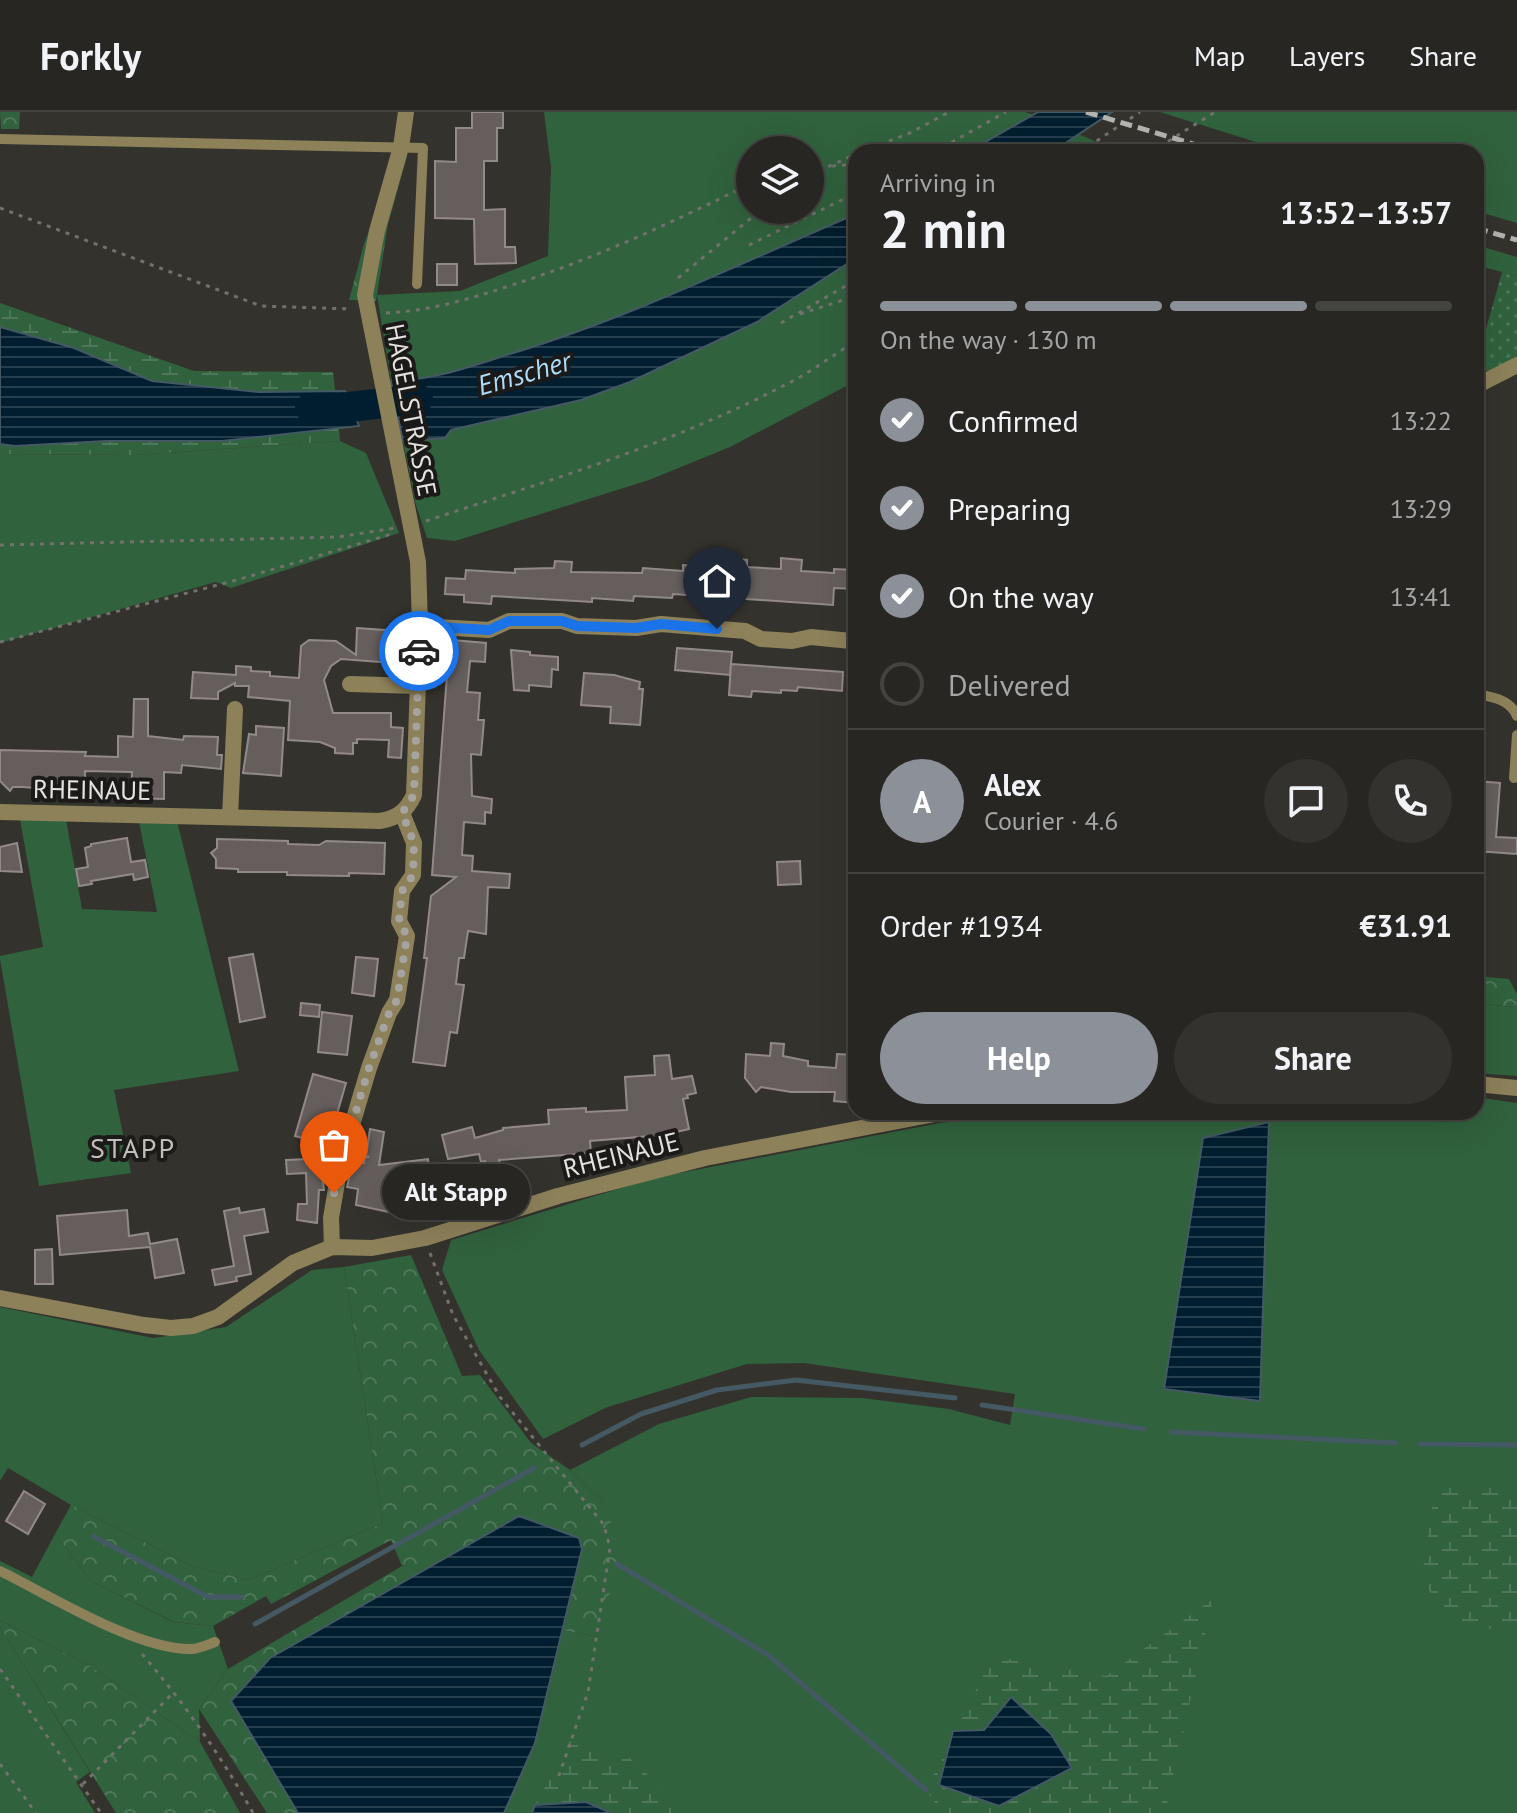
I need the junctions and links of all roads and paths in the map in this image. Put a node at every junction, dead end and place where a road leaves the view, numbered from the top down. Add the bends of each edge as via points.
1 (406, 112) edge
2 (949, 112) edge
3 (1006, 112) edge
4 (1140, 112) edge
5 (1215, 112) edge
6 (0, 139) edge
7 (881, 144) edge
8 (948, 144) edge
9 (1092, 144) edge
10 (1164, 144) edge
11 (401, 147) junction
12 (848, 157) edge
13 (848, 165) edge
14 (824, 166) edge
15 (827, 166) junction
16 (824, 168) edge
17 (736, 190) edge
18 (848, 197) edge
19 (0, 208) edge
20 (744, 224) edge
21 (749, 245) dead end
22 (678, 278) dead end
23 (417, 284) dead end
24 (848, 285) edge
25 (848, 299) edge
26 (367, 310) junction
27 (792, 317) junction
28 (781, 323) dead end
29 (848, 346) edge
30 (1517, 365) edge
31 (1484, 382) edge
32 (410, 527) junction
33 (0, 545) edge
34 (420, 626) junction
35 (848, 641) edge
36 (0, 642) edge
37 (350, 684) dead end
38 (418, 686) junction
39 (1484, 696) edge
40 (235, 709) dead end
41 (1517, 716) edge
42 (1517, 735) edge
43 (1514, 778) dead end
44 (0, 812) edge
45 (402, 813) junction
46 (230, 817) junction
47 (1484, 1085) edge
48 (1517, 1088) edge
49 (903, 1120) edge
50 (425, 1238) junction
51 (332, 1247) junction
52 (0, 1298) edge
53 (0, 1571) edge
54 (125, 1633) junction
55 (215, 1642) dead end
56 (0, 1669) edge
57 (174, 1692) junction
58 (0, 1764) edge
59 (557, 1781) dead end
60 (83, 1784) junction
61 (36, 1813) edge
62 (101, 1813) edge
63 (253, 1813) edge

1 - 11 street, HAGELSTRASSE
2 - 7 path
3 - 8 path
4 - 9 path
5 - 10 path
6 - 11 lane
11 - 23 lane, HAGELSTRASSE via 423,148
11 - 26 street, HAGELSTRASSE via 367,273
12 - 15 path
13 - 15 path
14 - 15 path
15 - 16 path
17 - 26 path via 534,278 418,312
18 - 21 path
19 - 26 path via 261,306
20 - 22 path
24 - 27 path
25 - 27 path
26 - 32 street, HAGELSTRASSE
27 - 28 path
29 - 32 path via 801,376 701,425
30 - 31 street
32 - 33 path via 338,537
32 - 34 street, HAGELSTRASSE via 418,562
32 - 36 path via 237,580
34 - 35 street via 489,630 509,621 636,628 661,624 745,631 761,639
34 - 38 street, HAGELSTRASSE
37 - 38 street
38 - 45 street, HAGELSTRASSE via 414,795
39 - 41 lane via 1502,700
40 - 46 street
42 - 43 lane
44 - 46 street, RHEINAUE
45 - 46 street, RHEINAUE via 380,821
45 - 51 street via 414,843 413,875 402,891 399,921 407,936 397,1000 374,1054 340,1165
47 - 48 street
49 - 50 street, RHEINAUE via 705,1158
50 - 51 street, RHEINAUE via 372,1248
50 - 59 path via 453,1315 500,1397 604,1525 610,1548 588,1692
51 - 52 street, RHEINAUE via 293,1263 218,1317 193,1326 144,1325
53 - 54 lane
54 - 55 lane via 193,1649
54 - 57 path
56 - 60 path
57 - 60 path
57 - 63 path
58 - 61 path
60 - 62 path

